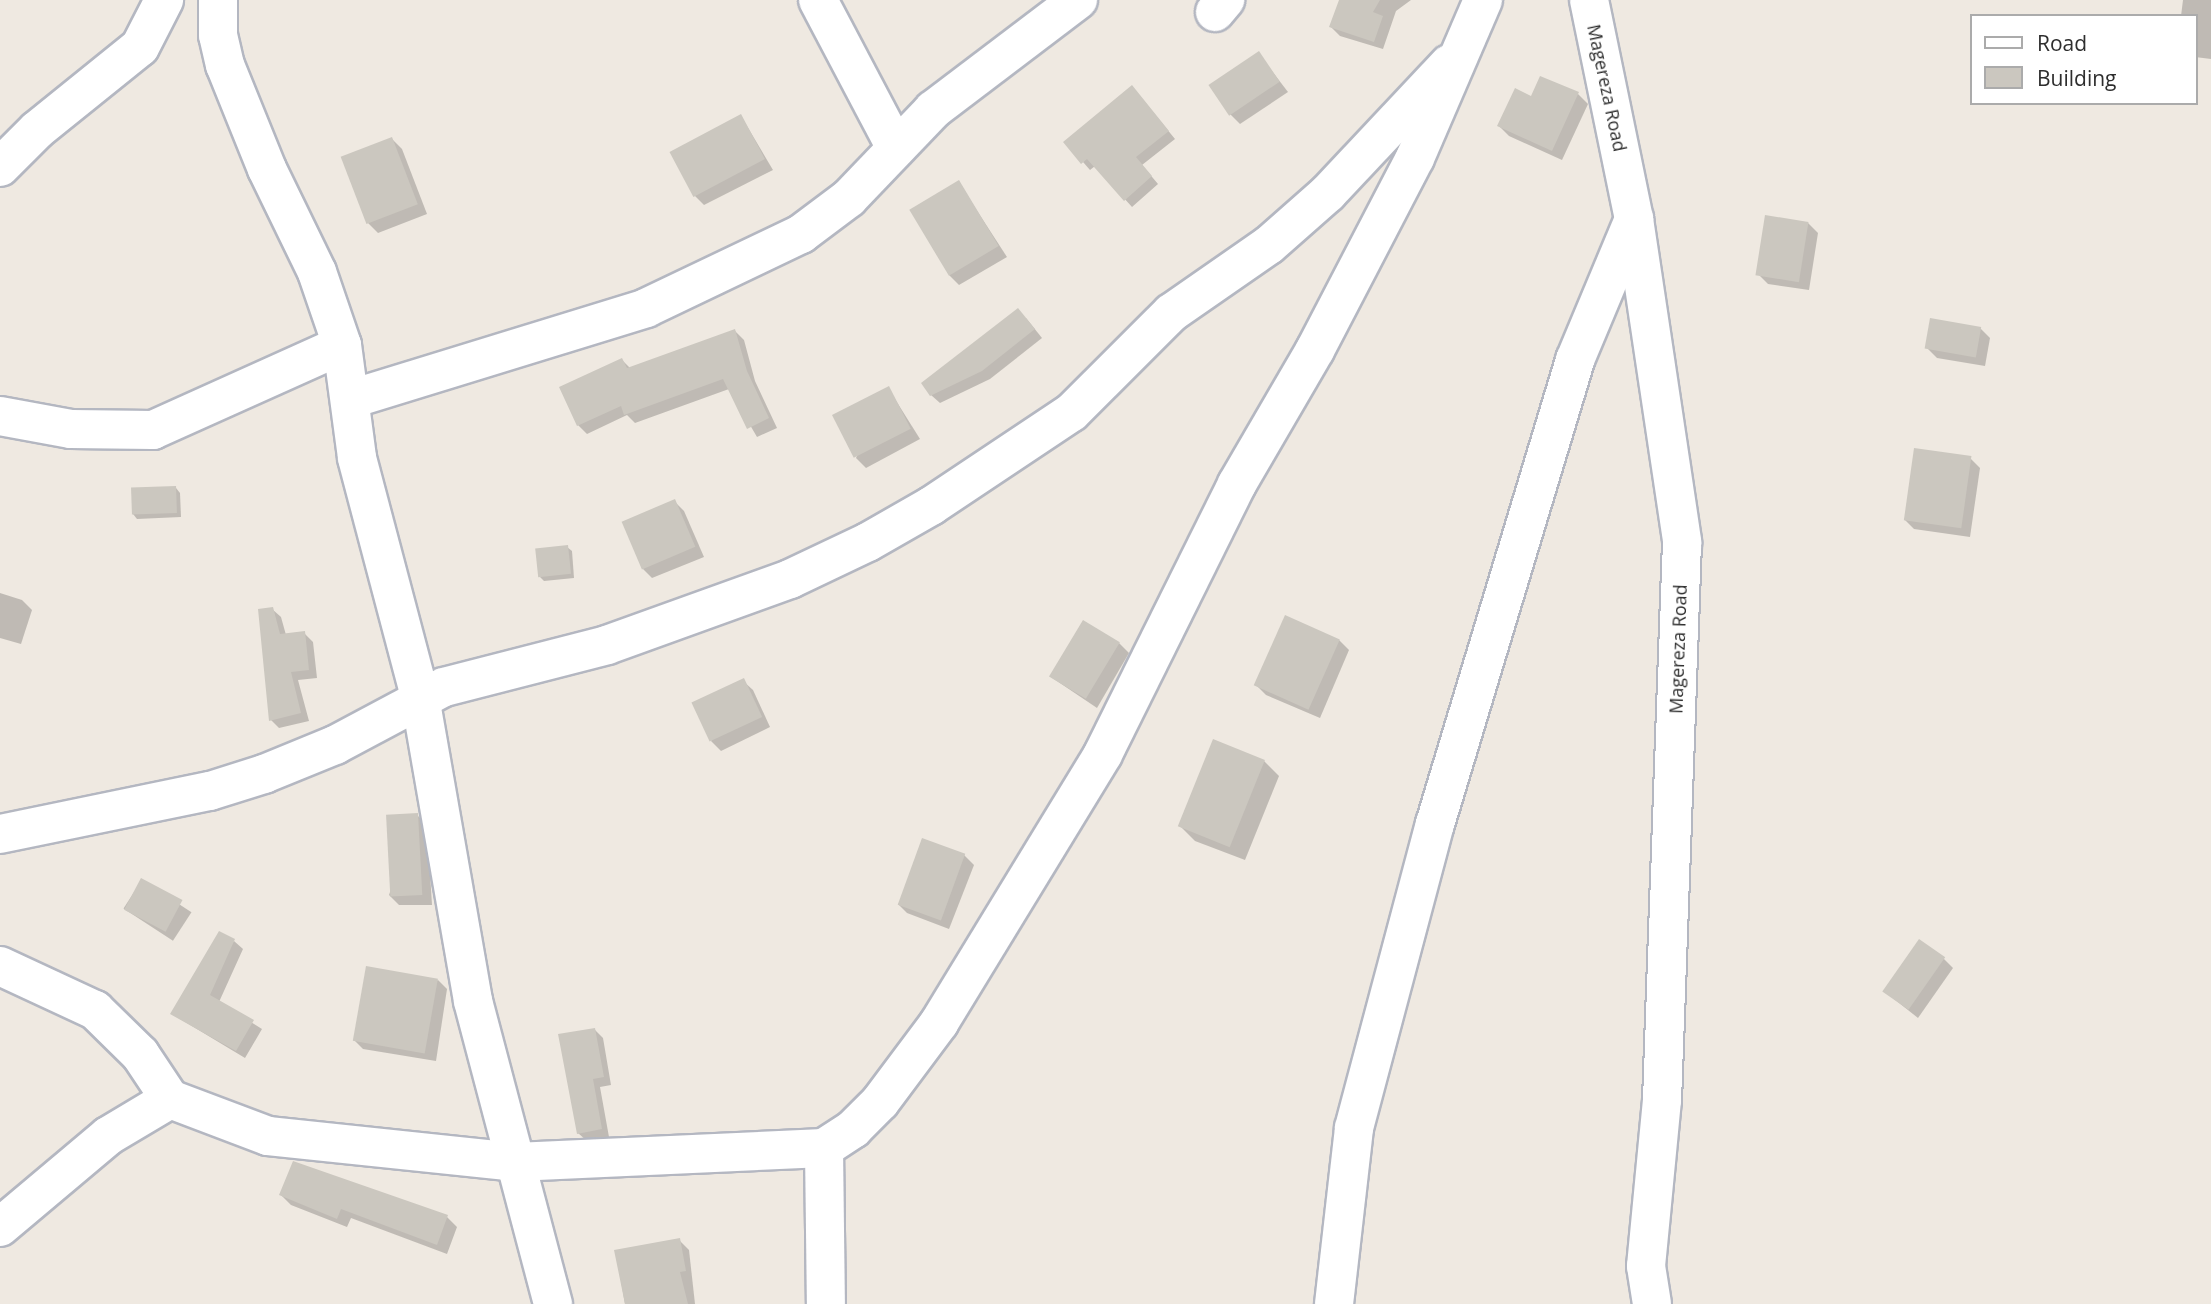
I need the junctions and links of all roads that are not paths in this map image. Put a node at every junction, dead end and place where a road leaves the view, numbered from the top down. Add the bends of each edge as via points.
1 (164, 0) edge
2 (218, 0) edge
3 (818, 0) edge
4 (1077, 0) edge
5 (1483, 0) edge
6 (1589, 0) edge
7 (1457, 56) junction
8 (896, 148) junction
9 (0, 167) edge
10 (1634, 219) junction
11 (342, 345) junction
12 (351, 399) junction
13 (0, 416) edge
14 (421, 697) junction
15 (0, 834) edge
16 (0, 966) edge
17 (170, 1099) junction
18 (824, 1148) junction
19 (515, 1162) junction
20 (0, 1227) edge
21 (553, 1304) edge
22 (826, 1304) edge
23 (1334, 1304) edge
24 (1652, 1304) edge

1 - 9 street via 140,47 37,130
2 - 11 street via 217,27 225,65 267,169 317,272
3 - 8 street
4 - 8 street via 995,59
5 - 7 street
6 - 10 street, Magereza Road
7 - 14 street via 1422,88 1328,194 1269,245 1171,313 1072,412 931,506 790,579 607,645 478,677
7 - 18 street via 1415,158 1315,349 1237,484 1102,754 939,1023 880,1102 853,1129
8 - 12 street via 825,219 684,293 566,335
10 - 23 street via 1575,360 1435,824 1354,1128
10 - 24 street, Magereza Road via 1682,542 1662,1100 1646,1266
11 - 12 street
11 - 13 street via 153,430 71,429
12 - 14 street via 357,458
14 - 15 street via 335,745 264,774 210,791
14 - 19 street via 474,1001
16 - 17 street via 95,1010 140,1054
17 - 19 street via 268,1136
17 - 20 street via 108,1136
18 - 19 street
18 - 22 street
19 - 21 street

